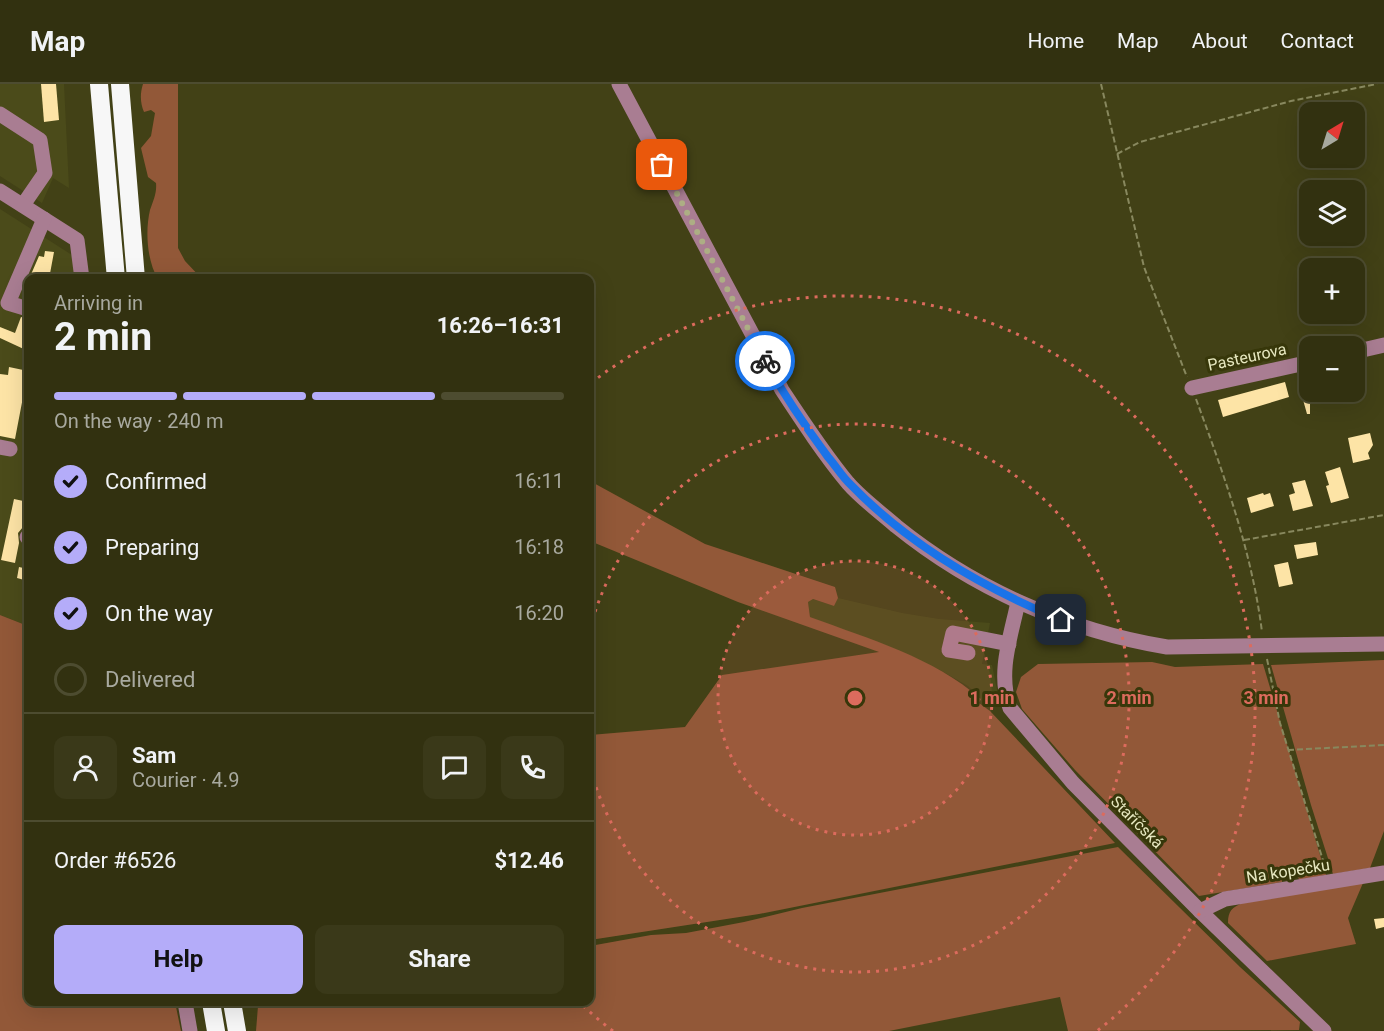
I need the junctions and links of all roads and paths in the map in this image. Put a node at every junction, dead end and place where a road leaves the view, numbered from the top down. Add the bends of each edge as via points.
1 (99, 84) edge
2 (120, 84) edge
3 (131, 84) edge
4 (619, 84) edge
5 (1101, 84) edge
6 (1377, 84) edge
7 (0, 114) edge
8 (1118, 154) junction
9 (127, 185) junction
10 (0, 191) edge
11 (23, 205) junction
12 (44, 219) junction
13 (81, 274) edge
14 (116, 274) edge
15 (136, 274) edge
16 (24, 308) edge
17 (1384, 345) edge
18 (1365, 349) edge
19 (1299, 364) edge
20 (1192, 388) joint
21 (1384, 515) edge
22 (1244, 540) dead end
23 (1018, 602) junction
24 (1009, 644) junction
25 (1384, 644) edge
26 (968, 653) dead end
27 (1384, 745) edge
28 (1288, 750) dead end
29 (1384, 873) edge
30 (1200, 911) junction
31 (186, 1006) edge
32 (212, 1006) edge
33 (233, 1006) edge
34 (238, 1006) edge
35 (190, 1031) edge
36 (216, 1031) edge
37 (239, 1031) edge
38 (1324, 1031) edge

1 - 14 highway
2 - 9 highway
3 - 9 highway
4 - 23 street via 782,390 810,434 849,484 880,513 920,545
5 - 8 path
6 - 8 path via 1280,104 1140,142
7 - 11 street via 40,140 45,174
8 - 20 path via 1144,267
9 - 15 highway
10 - 11 street
11 - 12 street
12 - 13 street via 77,240
12 - 16 street via 8,303
17 - 18 street
19 - 20 street, Pasteurova
21 - 22 path
23 - 24 street, Staříčská
23 - 25 street via 1102,634 1167,647
24 - 26 street via 952,633 950,650
24 - 30 street, Staříčská via 1003,677 1010,708 1073,783
27 - 28 path
29 - 30 street, Na kopečku via 1226,899
30 - 38 street, Staříčská
31 - 35 street
32 - 36 highway
33 - 37 highway
34 - 37 street

